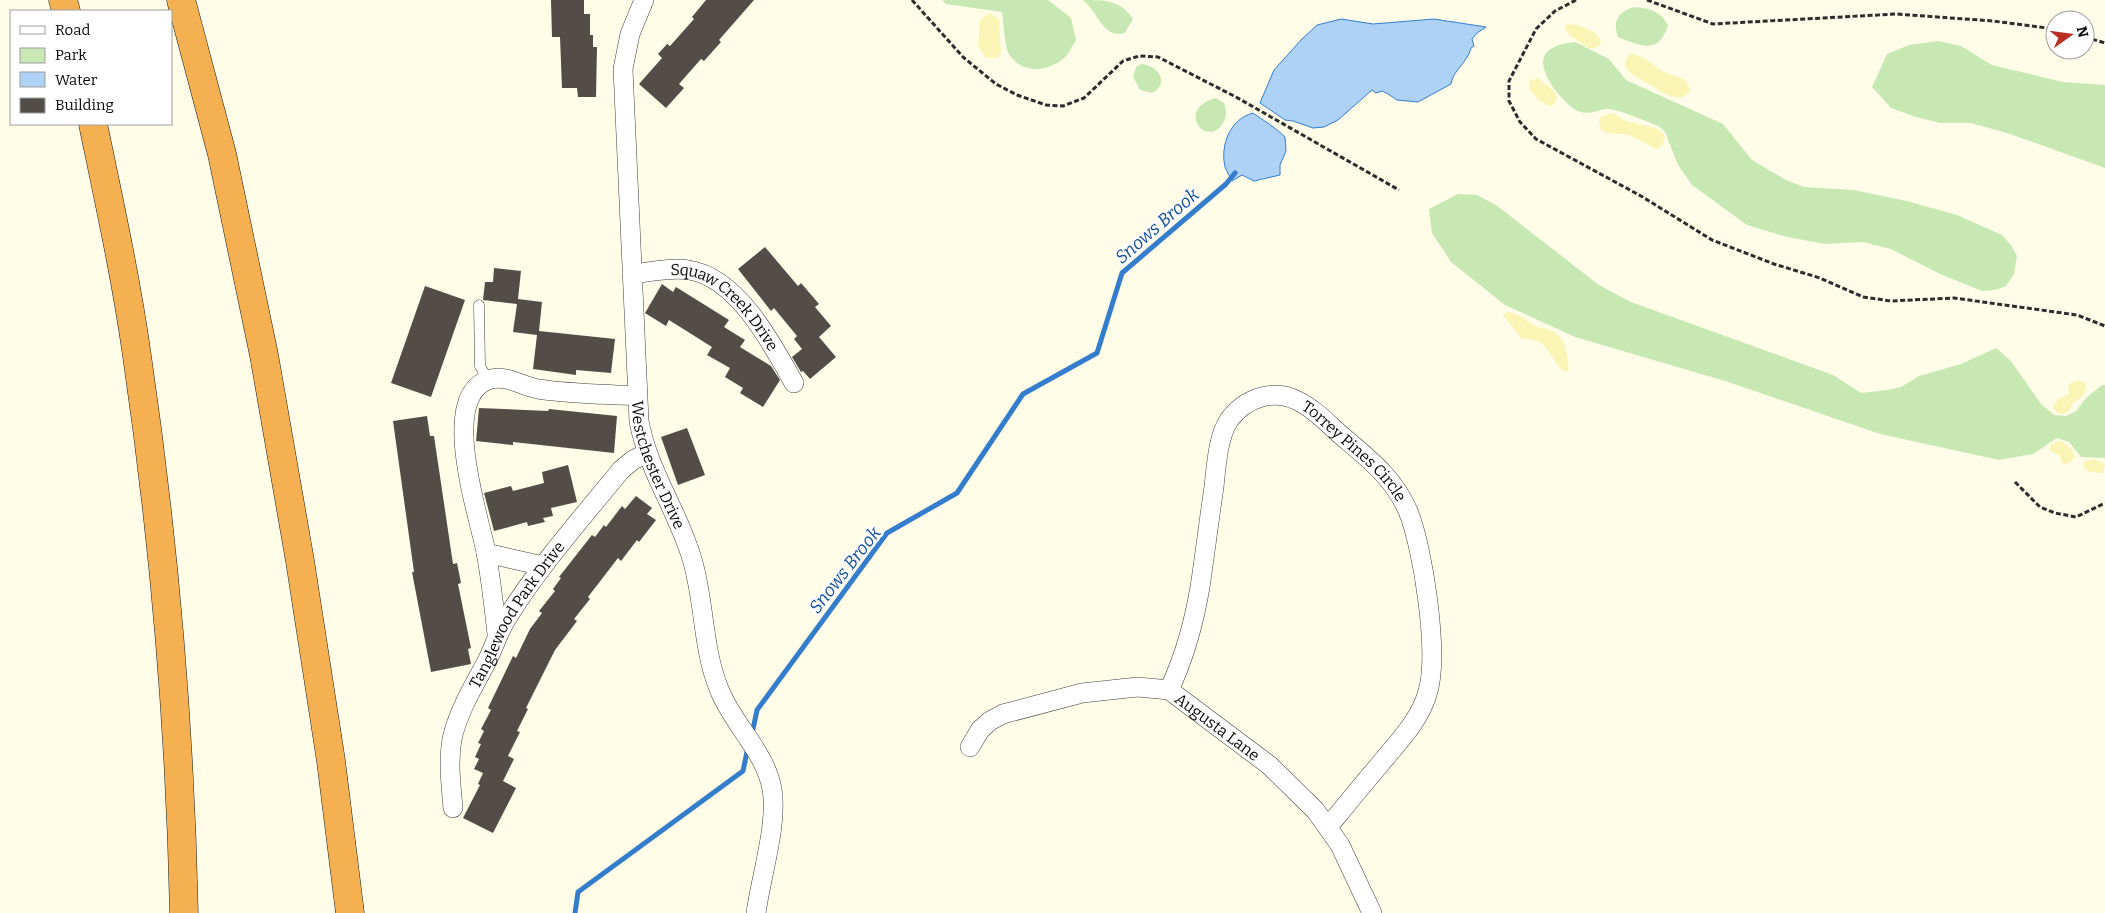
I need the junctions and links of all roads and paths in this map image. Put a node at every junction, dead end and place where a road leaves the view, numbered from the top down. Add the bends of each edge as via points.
1 (181, 0) edge
2 (644, 0) edge
3 (912, 0) edge
4 (1576, 0) edge
5 (1647, 0) edge
6 (2045, 28) edge
7 (93, 125) edge
8 (1399, 190) dead end
9 (632, 274) junction
10 (479, 305) dead end
11 (2105, 326) edge
12 (488, 380) junction
13 (794, 383) dead end
14 (637, 396) junction
15 (647, 453) junction
16 (2015, 482) dead end
17 (2105, 503) edge
18 (486, 552) junction
19 (543, 566) junction
20 (498, 634) junction
21 (1169, 690) junction
22 (970, 747) dead end
23 (453, 808) dead end
24 (1328, 827) junction
25 (184, 913) edge
26 (350, 913) edge
27 (756, 913) edge
28 (1372, 913) edge

1 - 26 highway via 222,154 264,355 302,571
2 - 9 street, Westchester Drive via 630,34 623,69
3 - 8 path via 963,57 996,84 1017,95 1046,105 1063,106 1084,98 1122,61 1139,56 1158,57 1236,97
4 - 11 path via 1555,12 1536,29 1508,81 1509,101 1520,122 1536,139 1641,196 1712,240 1820,278 1863,297 1891,301 1954,298 2077,315
5 - 6 path via 1713,24 1896,14
7 - 25 highway via 137,354 155,492 178,740
9 - 13 street, Squaw Creek Drive via 689,270 719,283 770,340
9 - 14 street, Westchester Drive
10 - 12 lane via 480,366
12 - 14 street via 500,378 559,392
12 - 18 street via 477,387 469,399 463,423 464,449
14 - 15 street, Westchester Drive via 639,422
15 - 19 street, Tanglewood Park Drive via 621,470
15 - 27 street, Westchester Drive via 692,560 709,658 719,690 769,777 772,822
16 - 17 path via 2040,507 2055,514 2076,517
18 - 19 street
18 - 20 street
19 - 20 street, Tanglewood Park Drive
20 - 23 street, Tanglewood Park Drive via 462,709 452,740 450,775
21 - 22 street, Augusta Lane via 1138,687 1082,693 1003,714 980,730
21 - 24 street, Augusta Lane via 1269,765
21 - 24 street, Torrey Pines Circle via 1190,639 1217,460 1227,423 1242,405 1253,399 1280,396 1298,401 1378,467 1398,493 1408,511 1420,551 1430,626 1432,668 1422,709
24 - 28 street, Augusta Lane

